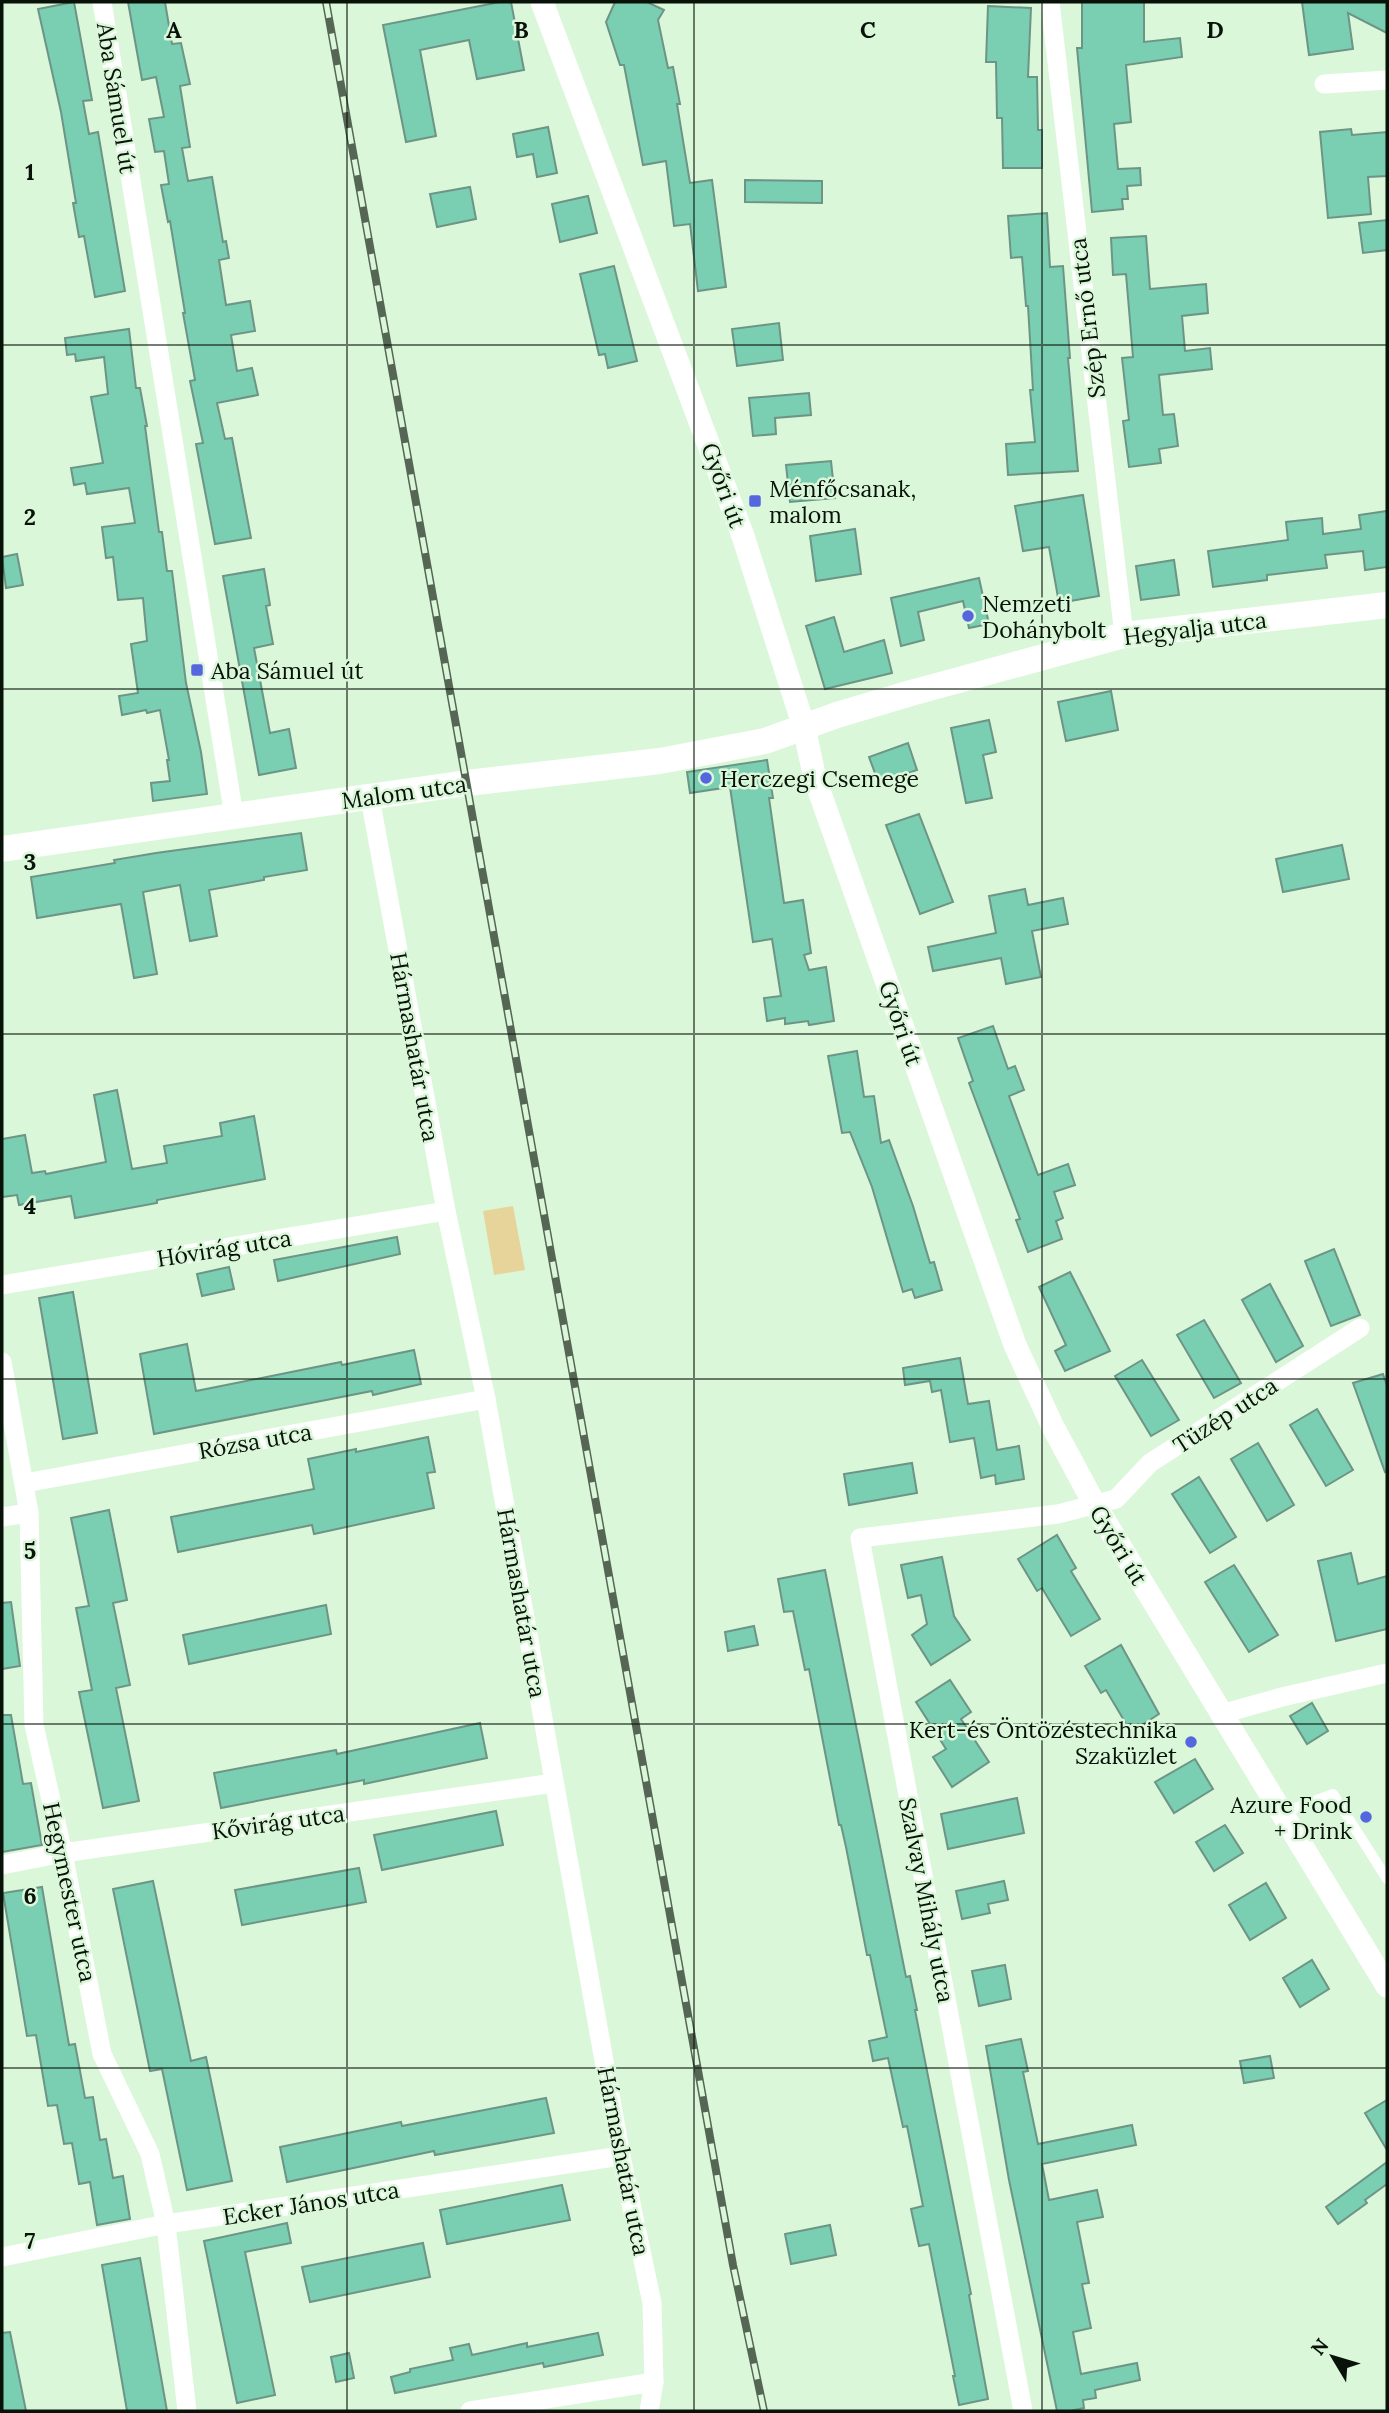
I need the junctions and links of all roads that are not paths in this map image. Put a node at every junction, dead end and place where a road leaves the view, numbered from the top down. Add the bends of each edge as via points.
1 (102, 2) edge
2 (542, 2) edge
3 (1050, 2) edge
4 (1387, 80) edge
5 (1324, 84) dead end
6 (1387, 605) edge
7 (1124, 635) junction
8 (804, 727) junction
9 (370, 798) junction
10 (234, 816) junction
11 (2, 849) edge
12 (446, 1212) junction
13 (2, 1284) edge
14 (1360, 1328) dead end
15 (2, 1362) edge
16 (486, 1399) junction
17 (25, 1483) junction
18 (1095, 1505) junction
19 (29, 1513) junction
20 (2, 1517) edge
21 (1387, 1673) edge
22 (1221, 1714) junction
23 (554, 1783) junction
24 (1282, 1813) junction
25 (63, 1853) junction
26 (2, 1865) edge
27 (1387, 1879) edge
28 (1385, 1980) edge
29 (621, 2156) junction
30 (166, 2224) junction
31 (2, 2257) edge
32 (654, 2382) junction
33 (187, 2411) edge
34 (470, 2411) edge
35 (649, 2411) edge
36 (1023, 2411) edge

1 - 10 street, Aba Sámuel út
2 - 8 street, Győri út via 743,536
3 - 7 street, Szép Ernő utca
4 - 5 street
6 - 7 main road, Hegyalja utca
7 - 8 main road, Hegyalja utca
8 - 9 main road, Malom utca via 765,741 660,761
8 - 18 street, Győri út via 815,779 1015,1345 1052,1427
9 - 10 main road, Malom utca
9 - 12 street, Hármashatár utca
10 - 11 main road, Malom utca
12 - 13 street, Hóvirág utca
12 - 16 street, Hármashatár utca
14 - 18 street, Tüzép utca via 1150,1463 1116,1500
15 - 17 street, Hegymester utca
16 - 17 street, Rózsa utca
16 - 23 street, Hármashatár utca
17 - 19 street, Hegymester utca
18 - 22 street, Győri út
18 - 36 street, Szalvay Mihály utca via 1058,1514 860,1538
19 - 20 street
19 - 25 street, Hegymester utca via 34,1726
21 - 22 street
22 - 24 street, Győri út
23 - 25 street, Kővirág utca
23 - 29 street, Hármashatár utca
24 - 27 lane via 1333,1794
24 - 28 street, Győri út
25 - 26 street, Kővirág utca
25 - 30 street, Hegymester utca via 102,2054 150,2154
29 - 30 street, Ecker János utca
29 - 32 street, Hármashatár utca via 652,2303
30 - 31 street, Ecker János utca
30 - 33 street, Hegymester utca
32 - 34 street
32 - 35 street, Hármashatár utca

